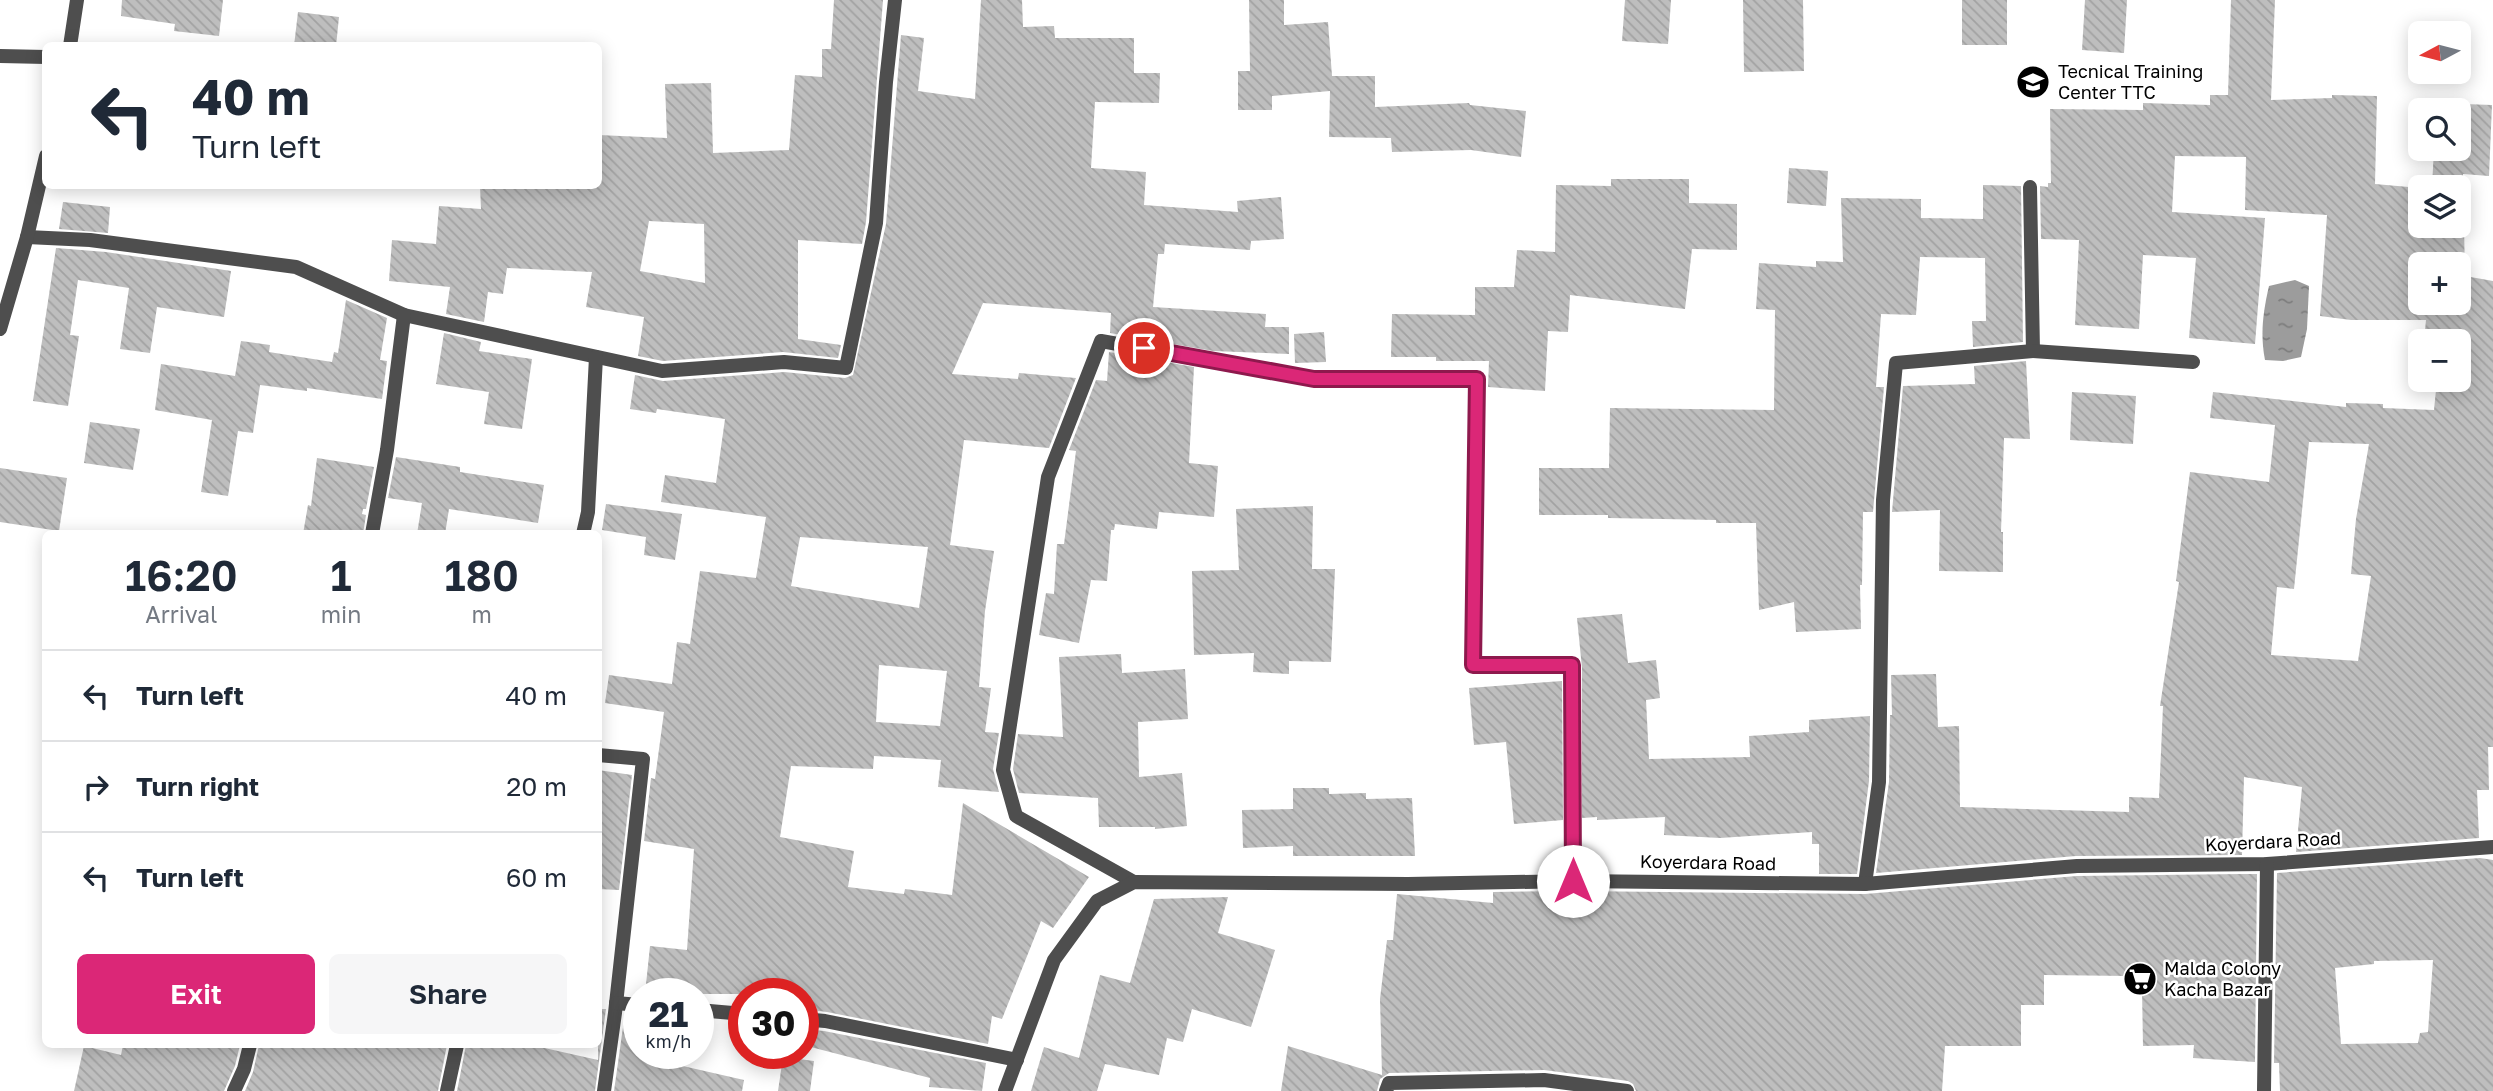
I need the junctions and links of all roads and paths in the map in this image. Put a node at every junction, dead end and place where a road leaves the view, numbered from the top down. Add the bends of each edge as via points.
1 (77, 0) edge
2 (895, 0) edge
3 (71, 42) edge
4 (0, 56) edge
5 (42, 57) edge
6 (42, 173) edge
7 (2030, 187) dead end
8 (27, 237) junction
9 (6, 279) edge
10 (404, 315) junction
11 (0, 329) edge
12 (2033, 351) junction
13 (596, 357) junction
14 (2193, 362) dead end
15 (373, 530) edge
16 (584, 530) edge
17 (602, 755) edge
18 (2493, 847) edge
19 (2267, 864) junction
20 (1573, 881) junction
21 (1134, 882) junction
22 (1865, 884) junction
23 (616, 1003) junction
24 (623, 1004) edge
25 (819, 1020) edge
26 (249, 1048) edge
27 (456, 1048) edge
28 (1017, 1060) junction
29 (1477, 1086) edge
30 (1543, 1086) edge
31 (234, 1091) edge
32 (447, 1091) edge
33 (604, 1091) edge
34 (1005, 1091) edge
35 (1386, 1091) edge
36 (1627, 1091) edge
37 (2263, 1091) edge

1 - 3 street
2 - 13 street via 876,223 846,368 784,362 663,371
4 - 5 street
6 - 8 street
7 - 12 street
8 - 9 street
8 - 10 street via 90,240 296,267
9 - 11 street
10 - 13 street
10 - 15 street
12 - 14 street
12 - 22 street via 1896,363 1883,500 1879,782
13 - 16 street
17 - 23 street via 643,759
18 - 19 street, Koyerdara Road
19 - 22 street, Koyerdara Road via 2077,866
19 - 37 street
20 - 21 street, Koyerdara Road
20 - 21 street via 1572,665 1473,665 1477,379 1314,379 1101,341 1048,477 1003,770 1016,816
20 - 22 street, Koyerdara Road
21 - 28 street, Koyerdara Road via 1097,901 1054,960
23 - 24 street
23 - 33 street
25 - 28 street
26 - 31 street
27 - 32 street
28 - 34 street, Koyerdara Road
29 - 30 street
29 - 35 street via 1389,1083
30 - 36 street

